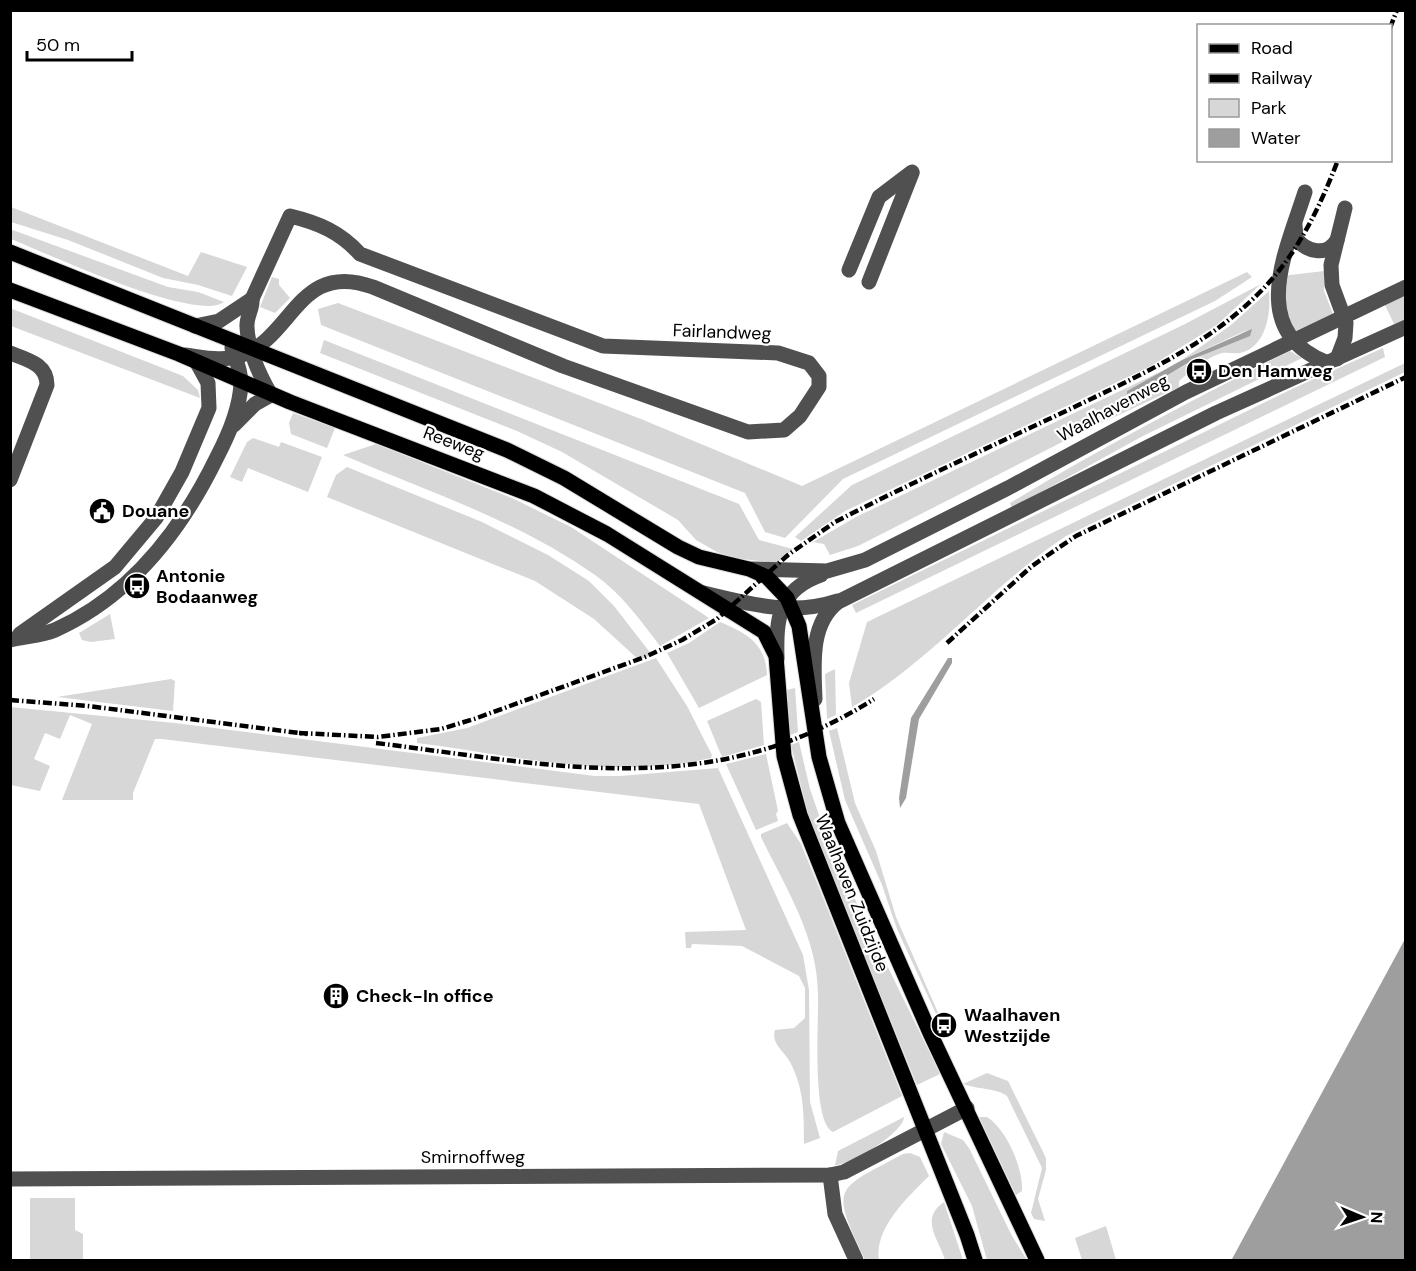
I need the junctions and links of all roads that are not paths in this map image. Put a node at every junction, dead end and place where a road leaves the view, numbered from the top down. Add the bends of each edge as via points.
1 (1345, 208) dead end
2 (1337, 240) junction
3 (10, 252) edge
4 (849, 270) dead end
5 (869, 282) dead end
6 (1406, 287) edge
7 (10, 290) edge
8 (252, 299) junction
9 (1344, 316) junction
10 (1281, 318) junction
11 (195, 326) junction
12 (1406, 327) edge
13 (271, 333) junction
14 (228, 339) junction
15 (1292, 341) junction
16 (252, 349) junction
17 (10, 353) edge
18 (179, 354) junction
19 (1263, 356) junction
20 (235, 357) junction
21 (277, 358) junction
22 (1332, 361) junction
23 (197, 363) junction
24 (241, 382) junction
25 (272, 394) junction
26 (230, 429) junction
27 (10, 480) edge
28 (743, 568) junction
29 (814, 575) junction
30 (703, 593) junction
31 (827, 607) junction
32 (789, 608) junction
33 (11, 638) edge
34 (769, 638) joint
35 (777, 664) junction
36 (819, 757) junction
37 (967, 1108) junction
38 (926, 1129) junction
39 (830, 1175) junction
40 (10, 1179) edge
41 (856, 1260) edge
42 (975, 1260) edge
43 (1036, 1260) edge

1 - 2 street
2 - 9 street via 1331,266 1332,285
2 - 10 street via 1322,251 1303,247 1295,234 1301,206 1280,272
3 - 11 main road, Reeweg
4 - 5 street via 879,197 912,172
6 - 9 street, Waalhavenweg
7 - 18 main road, Reeweg
8 - 11 street via 219,321
8 - 13 street, Fairlandweg via 290,216 322,225 345,237 360,254 603,346 778,353 809,363 819,376 819,387 800,416 784,430 748,432 562,366 373,287 345,280 316,290
8 - 16 street via 253,308 246,324
9 - 15 street, Waalhavenweg
9 - 22 street via 1345,338
10 - 15 street
10 - 19 street via 1275,338
11 - 14 main road, Reeweg
12 - 22 street
13 - 16 street
13 - 21 street
14 - 16 main road, Reeweg
14 - 20 street
15 - 19 street, Waalhavenweg
15 - 22 street
16 - 20 street, Reeweg
16 - 21 main road, Reeweg
16 - 25 street
17 - 27 street via 39,366 47,376 47,385
18 - 20 street, Reeweg
18 - 23 main road, Reeweg
19 - 29 street, Waalhavenweg via 1186,392 903,541 841,568
20 - 24 street
21 - 28 main road, Reeweg via 507,450 564,478 678,547
22 - 31 street via 1216,413
23 - 24 main road, Reeweg
23 - 33 street via 208,383 209,408 182,472 156,518 115,567
24 - 25 main road, Reeweg
24 - 26 street
25 - 26 street via 255,404
25 - 30 main road, Reeweg via 534,496
26 - 33 street via 184,517 143,567 96,605 54,630
28 - 29 street, Reeweg
28 - 32 main road, Reeweg via 767,577
29 - 32 street via 796,588
30 - 32 street, Reeweg
30 - 34 main road, Reeweg via 756,625
31 - 32 street, Reeweg
31 - 36 street, Waalhaven Zuidzijde via 815,660
32 - 35 street, Waalhaven Zuidzijde via 777,629
32 - 36 main road, Waalhaven Zuidzijde
34 - 35 main road, Waalhaven Zuidzijde
35 - 38 main road, Waalhaven Zuidzijde via 783,750 800,815
36 - 37 main road, Waalhaven Zuidzijde via 838,823 930,1034
37 - 38 street
37 - 43 main road, Waalhaven Zuidzijde
38 - 39 street, Smirnoffweg via 844,1172
38 - 42 main road, Waalhaven Zuidzijde
39 - 40 street, Smirnoffweg
39 - 41 street via 835,1214

